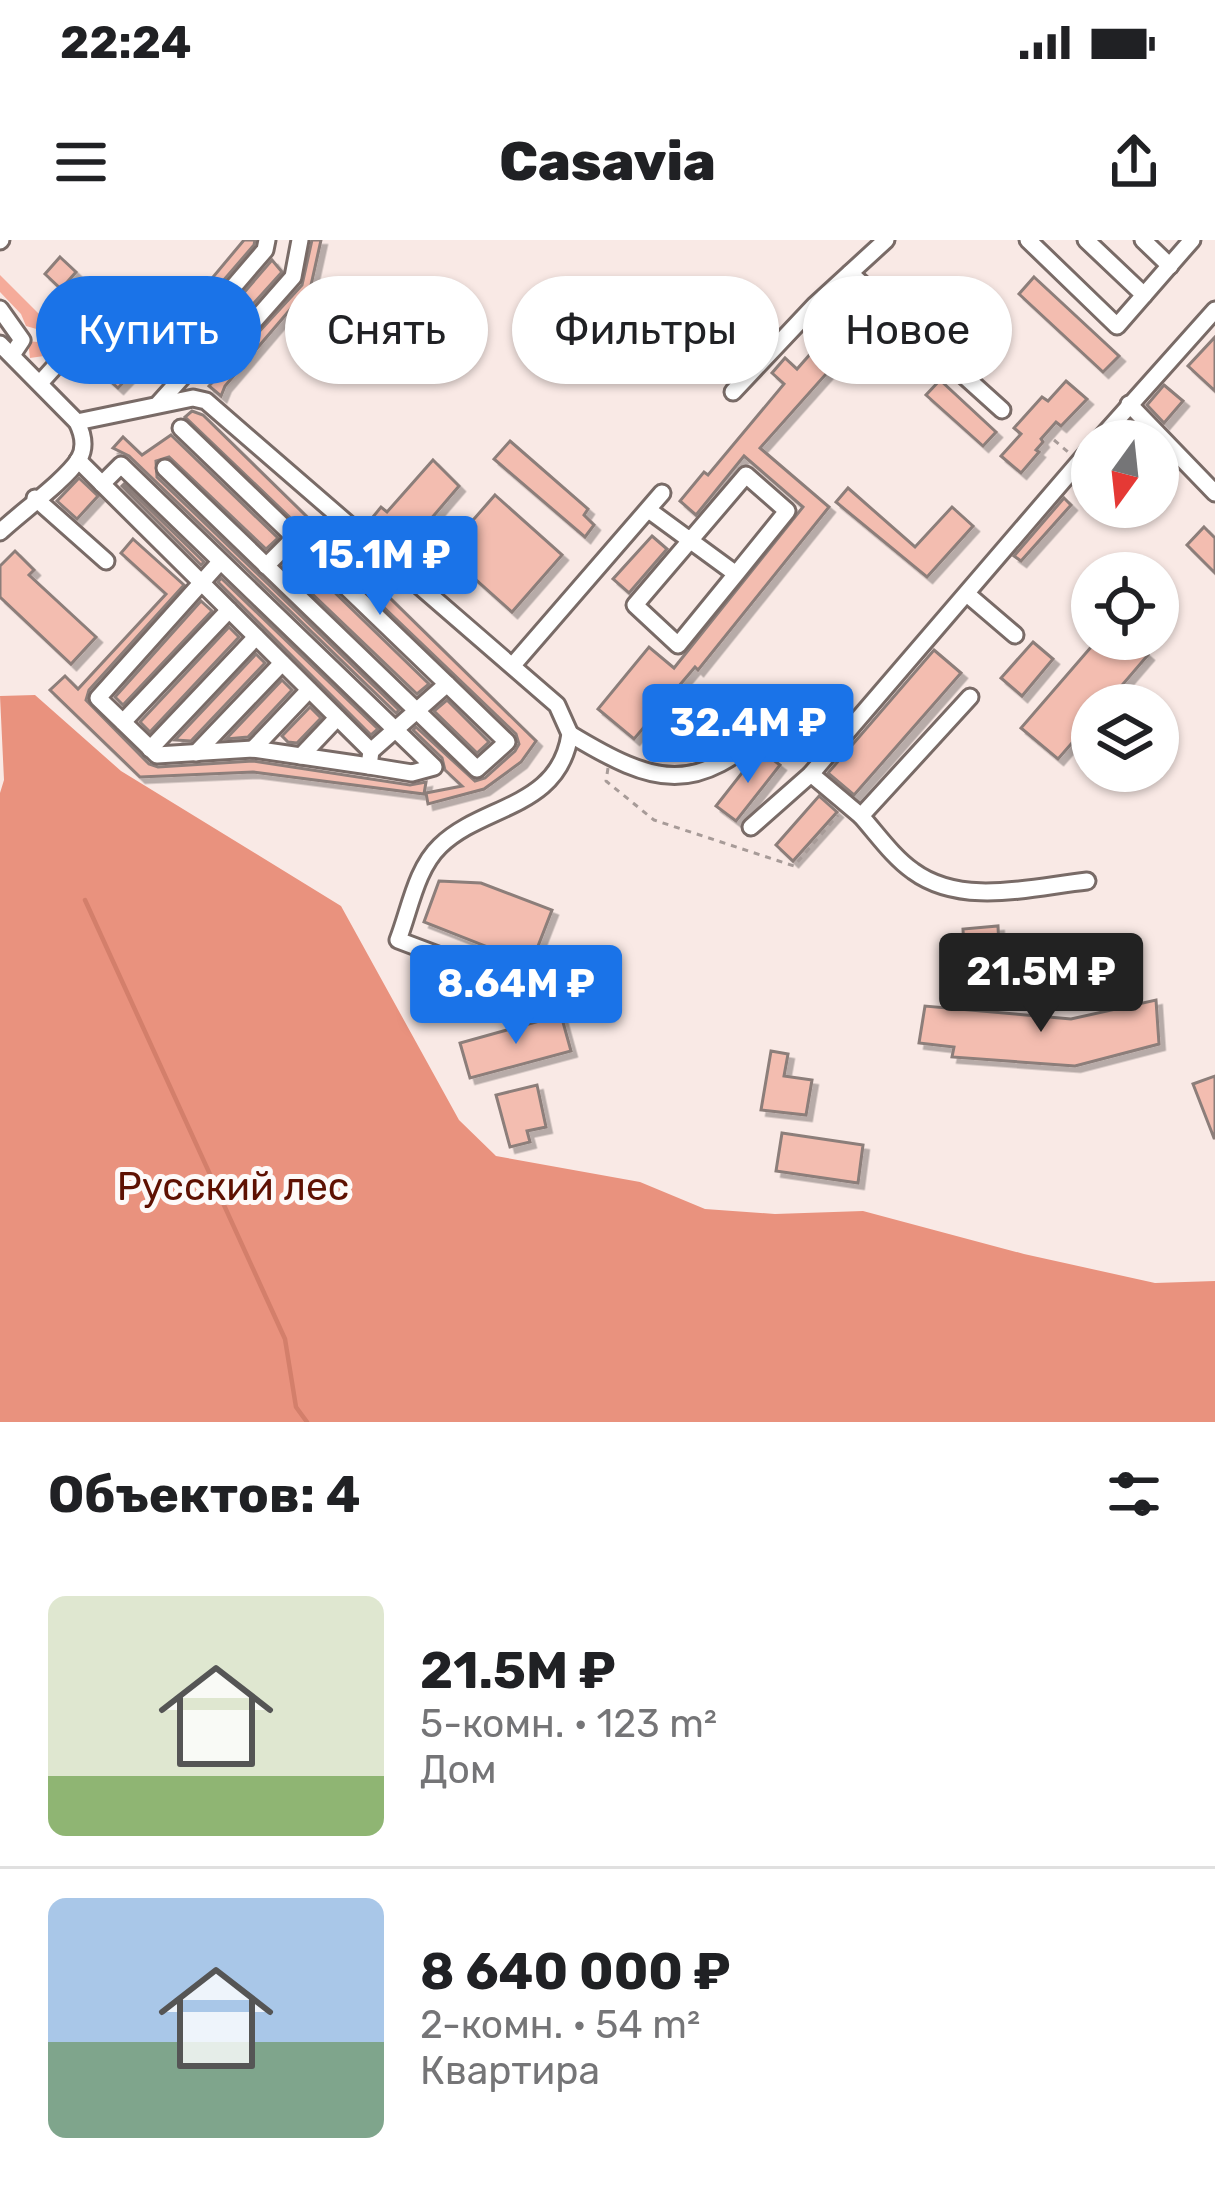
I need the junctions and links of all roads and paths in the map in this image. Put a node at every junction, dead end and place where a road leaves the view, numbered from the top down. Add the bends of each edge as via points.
1 (886, 240) edge
2 (1028, 240) edge
3 (1086, 240) edge
4 (1143, 240) edge
5 (1192, 240) edge
6 (267, 241) edge
7 (299, 244) edge
8 (1170, 266) junction
9 (850, 273) junction
10 (243, 276) edge
11 (1144, 295) junction
12 (0, 309) edge
13 (1215, 310) edge
14 (261, 313) edge
15 (6, 350) edge
16 (36, 379) edge
17 (41, 384) edge
18 (176, 384) edge
19 (733, 392) dead end
20 (1129, 404) junction
21 (157, 405) junction
22 (1002, 410) dead end
23 (1115, 420) edge
24 (77, 422) junction
25 (181, 428) dead end
26 (78, 460) junction
27 (165, 468) dead end
28 (1071, 472) edge
29 (102, 484) junction
30 (662, 493) dead end
31 (1215, 493) edge
32 (35, 498) junction
33 (650, 511) junction
34 (0, 532) edge
35 (295, 538) junction
36 (691, 540) junction
37 (106, 561) dead end
38 (220, 562) junction
39 (266, 566) junction
40 (736, 574) junction
41 (202, 583) junction
42 (967, 593) junction
43 (229, 610) junction
44 (1015, 635) dead end
45 (256, 637) junction
46 (282, 662) junction
47 (513, 665) junction
48 (447, 684) junction
49 (308, 689) junction
50 (354, 693) junction
51 (970, 697) dead end
52 (416, 711) junction
53 (335, 716) junction
54 (123, 722) junction
55 (773, 724) dead end
56 (393, 731) junction
57 (570, 734) junction
58 (150, 749) junction
59 (253, 749) junction
60 (196, 753) junction
61 (301, 756) junction
62 (610, 758) junction
63 (370, 759) junction
64 (811, 774) junction
65 (847, 804) junction
66 (861, 816) junction
67 (751, 827) dead end
68 (1087, 880) dead end
69 (533, 991) dead end

1 - 9 street
2 - 11 street via 1117,326
3 - 11 street
4 - 8 street
5 - 8 street
6 - 7 street
6 - 10 street
7 - 14 street via 293,277
8 - 11 street
9 - 19 street
9 - 22 street
12 - 15 street via 22,340
13 - 20 street
15 - 16 street
17 - 24 street
18 - 21 street
20 - 23 street
20 - 31 street
21 - 24 street
21 - 47 street via 193,398 220,409
24 - 26 street
25 - 35 street
26 - 29 street
26 - 32 street
27 - 39 street
28 - 42 street
29 - 38 street via 122,466
29 - 41 street
30 - 33 street
32 - 34 street
32 - 37 street
33 - 36 street
33 - 47 street
35 - 39 street
35 - 48 street
36 - 40 street
36 - 40 street via 746,475 787,512
36 - 40 street via 635,605 678,644
38 - 41 street
38 - 50 street
39 - 52 street
41 - 43 street
41 - 54 street via 98,698
42 - 44 street
42 - 64 street
43 - 45 street
43 - 54 street
45 - 46 street
45 - 58 street
46 - 49 street
46 - 60 street
47 - 57 street via 557,705
48 - 52 street
48 - 52 street via 507,742 477,769
49 - 53 street
49 - 59 street
50 - 53 street
50 - 56 street
51 - 66 street
52 - 56 street
53 - 61 street
53 - 63 street
54 - 58 street
55 - 62 street via 743,752 689,776 642,772
56 - 63 street
56 - 63 street via 434,767 412,773
57 - 62 street
57 - 69 street via 557,769 530,796 451,837 425,864 398,940
58 - 60 street
59 - 60 street
59 - 61 street
61 - 63 street
62 - 65 path via 606,781 654,820 794,866
64 - 65 street
64 - 67 street
65 - 66 street
66 - 68 street via 910,870 942,888

